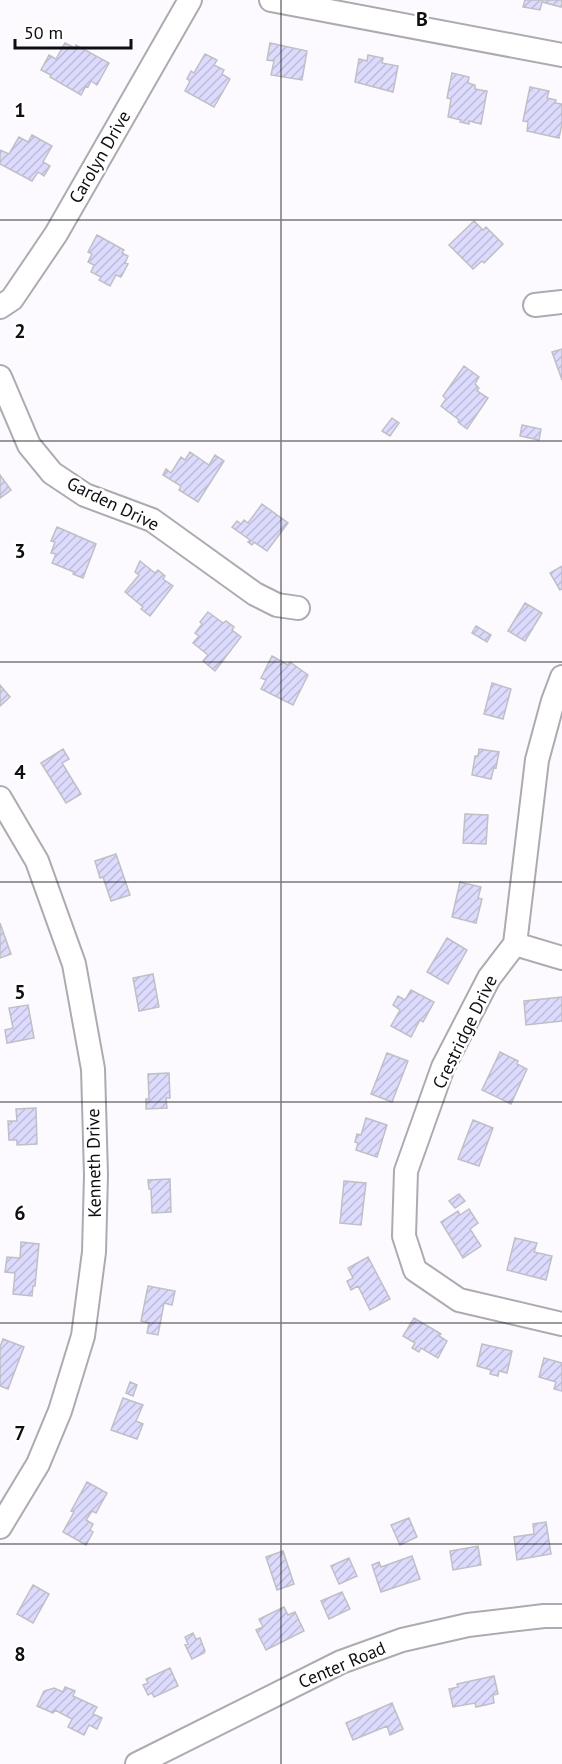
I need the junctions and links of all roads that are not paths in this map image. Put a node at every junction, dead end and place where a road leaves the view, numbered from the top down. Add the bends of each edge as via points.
1 (190, 0) edge
2 (271, 0) edge
3 (562, 55) edge
4 (562, 302) edge
5 (535, 305) dead end
6 (0, 307) edge
7 (0, 377) edge
8 (298, 608) dead end
9 (562, 677) edge
10 (0, 798) edge
11 (515, 944) junction
12 (562, 958) edge
13 (562, 1324) edge
14 (0, 1527) edge
15 (562, 1616) edge
16 (171, 1756) edge
17 (137, 1764) edge

1 - 6 street, Carolyn Drive via 56,234 12,299
2 - 3 street
4 - 5 street
7 - 8 street, Garden Drive via 29,445 52,473 85,495 152,520 255,594
9 - 11 street via 537,760
10 - 14 street, Kenneth Drive via 37,861 74,964 93,1069 96,1175 94,1252 84,1336 38,1464
11 - 12 street
11 - 13 street, Crestridge Drive via 489,978 443,1066 406,1171 404,1236 415,1270 459,1300
15 - 16 street, Center Road via 468,1625 402,1640 341,1662
16 - 17 street, Center Road

